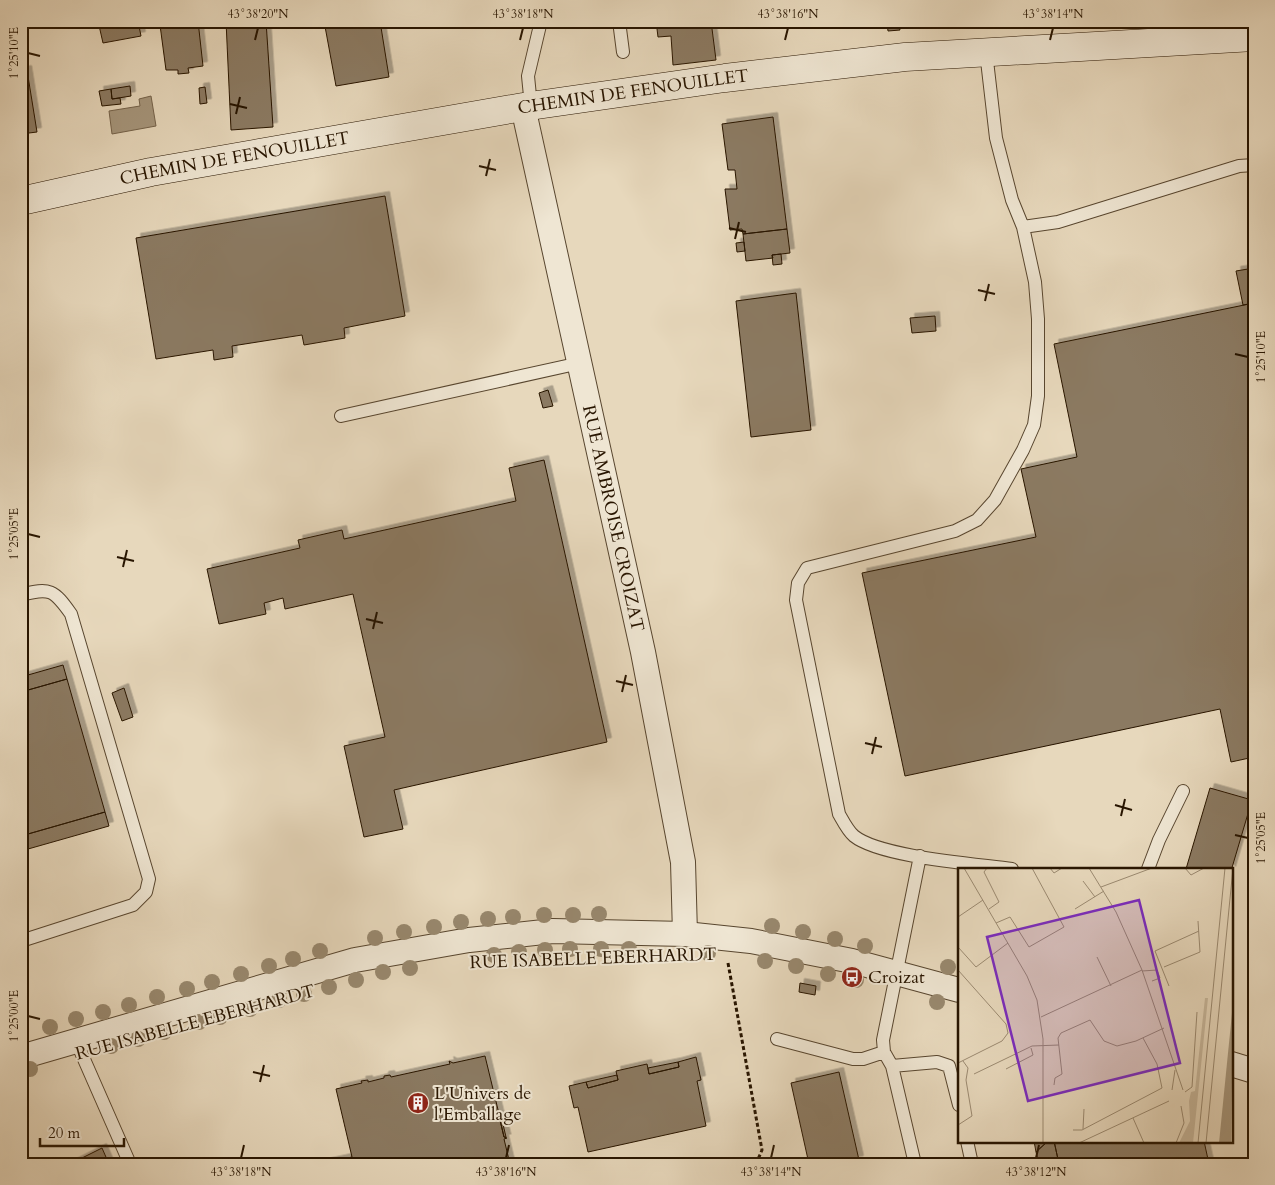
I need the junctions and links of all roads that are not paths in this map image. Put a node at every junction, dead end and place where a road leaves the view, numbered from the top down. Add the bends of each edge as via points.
1 (541, 21) edge
2 (618, 21) edge
3 (1254, 37) edge
4 (623, 52) dead end
5 (986, 52) junction
6 (527, 107) junction
7 (1254, 166) edge
8 (21, 201) edge
9 (1023, 227) junction
10 (580, 363) junction
11 (341, 416) dead end
12 (21, 596) edge
13 (1183, 791) dead end
14 (920, 856) junction
15 (1005, 868) edge
16 (1148, 868) edge
17 (685, 934) junction
18 (21, 941) edge
19 (897, 973) junction
20 (958, 990) edge
21 (777, 1039) dead end
22 (76, 1041) junction
23 (884, 1052) junction
24 (21, 1057) edge
25 (1232, 1064) edge
26 (892, 1066) junction
27 (1254, 1070) edge
28 (958, 1101) edge
29 (967, 1142) edge
30 (130, 1164) edge
31 (915, 1164) edge
32 (972, 1164) edge

1 - 6 lane via 528,76
2 - 4 lane
3 - 5 street, CHEMIN DE FENOUILLET
5 - 6 street, CHEMIN DE FENOUILLET via 905,57 725,78
5 - 9 lane via 996,138 1012,200
6 - 8 street, CHEMIN DE FENOUILLET via 151,172
6 - 10 street, RUE AMBROISE CROIZAT
7 - 9 lane via 1239,166 1058,222
9 - 14 lane via 1035,282 1038,396 1034,425 995,500 977,520 955,531 807,568 798,583 796,600 839,814 852,836 870,846
10 - 11 lane
10 - 17 street, RUE AMBROISE CROIZAT via 666,766 682,862
12 - 18 lane via 49,591 71,614 149,879 146,892 133,905
13 - 16 lane
14 - 15 lane
14 - 19 lane
17 - 19 street, RUE ISABELLE EBERHARDT via 779,946
17 - 22 street, RUE ISABELLE EBERHARDT via 553,931 469,940 364,958
19 - 20 street, RUE ISABELLE EBERHARDT
19 - 23 lane
21 - 23 lane via 853,1059 863,1060
22 - 24 street, RUE ISABELLE EBERHARDT
22 - 30 lane
23 - 26 lane
25 - 27 street
26 - 28 lane via 937,1062 949,1066
26 - 31 lane
29 - 32 lane

